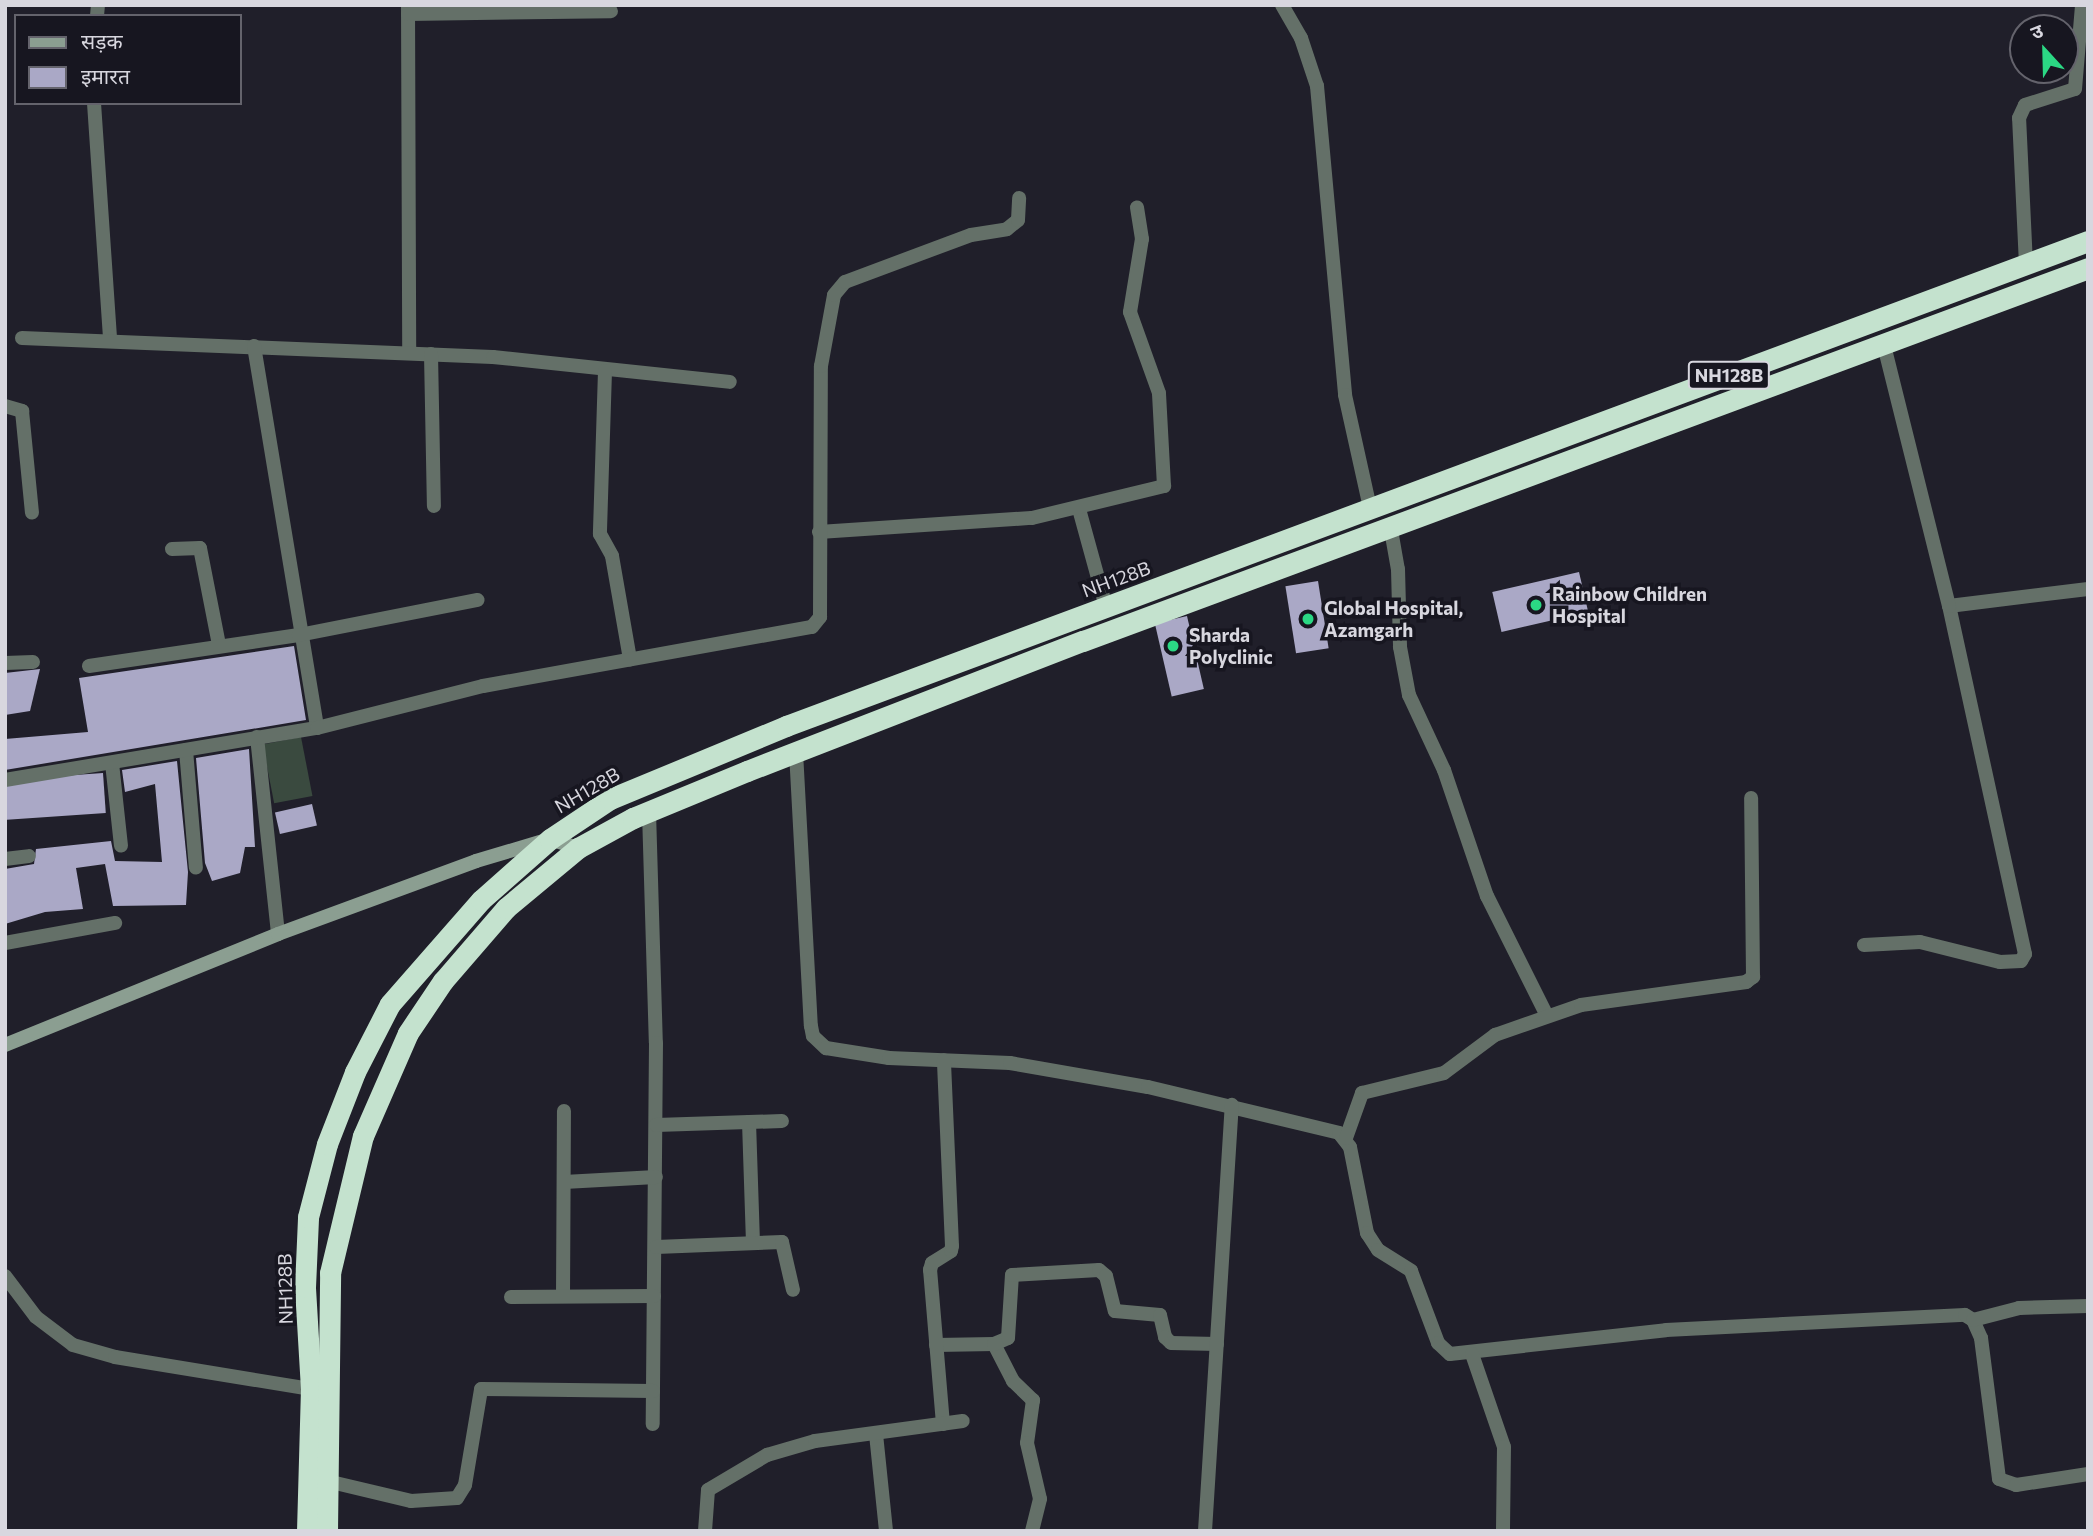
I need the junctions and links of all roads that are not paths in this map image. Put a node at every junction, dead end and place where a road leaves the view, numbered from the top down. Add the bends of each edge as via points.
1 (1282, 5) edge
2 (2082, 5) edge
3 (565, 8) edge
4 (408, 9) edge
5 (611, 10) dead end
6 (94, 105) edge
7 (1019, 198) dead end
8 (1137, 207) dead end
9 (2088, 241) edge
10 (2026, 265) junction
11 (2088, 268) edge
12 (22, 338) dead end
13 (110, 340) junction
14 (254, 346) junction
15 (1884, 346) junction
16 (409, 353) junction
17 (431, 354) junction
18 (605, 371) junction
19 (730, 382) dead end
20 (5, 406) edge
21 (434, 506) dead end
22 (1370, 508) junction
23 (1079, 509) junction
24 (32, 513) dead end
25 (1391, 530) junction
26 (819, 532) junction
27 (172, 549) dead end
28 (2088, 589) edge
29 (478, 600) dead end
30 (1949, 606) junction
31 (1106, 607) junction
32 (299, 635) junction
33 (219, 645) junction
34 (630, 659) junction
35 (33, 662) dead end
36 (5, 663) edge
37 (89, 666) dead end
38 (317, 728) junction
39 (257, 737) junction
40 (186, 750) junction
41 (796, 752) junction
42 (112, 763) junction
43 (5, 780) edge
44 (1751, 798) dead end
45 (649, 811) junction
46 (550, 839) junction
47 (121, 846) dead end
48 (578, 848) junction
49 (29, 856) dead end
50 (5, 859) edge
51 (196, 868) dead end
52 (115, 923) dead end
53 (278, 934) junction
54 (5, 943) edge
55 (1864, 945) dead end
56 (1547, 1016) junction
57 (5, 1045) edge
58 (944, 1060) junction
59 (1232, 1105) junction
60 (564, 1111) dead end
61 (782, 1121) dead end
62 (749, 1122) junction
63 (656, 1125) junction
64 (1346, 1138) junction
65 (656, 1177) junction
66 (564, 1182) junction
67 (753, 1243) junction
68 (656, 1247) junction
69 (5, 1276) edge
70 (793, 1290) dead end
71 (563, 1296) junction
72 (654, 1296) junction
73 (511, 1297) dead end
74 (2088, 1306) edge
75 (1973, 1320) junction
76 (994, 1344) junction
77 (1217, 1344) junction
78 (936, 1345) junction
79 (1472, 1354) junction
80 (311, 1389) junction
81 (653, 1391) junction
82 (964, 1421) dead end
83 (653, 1424) dead end
84 (943, 1424) junction
85 (876, 1434) junction
86 (2088, 1474) edge
87 (327, 1481) junction
88 (307, 1531) edge
89 (327, 1531) edge
90 (705, 1531) edge
91 (886, 1531) edge
92 (1032, 1531) edge
93 (1205, 1531) edge
94 (1503, 1531) edge

1 - 22 street via 1301,38 1317,86 1345,395
2 - 10 street via 2075,89 2031,103 2021,111
3 - 4 street
3 - 5 street
4 - 16 street
6 - 13 street
7 - 26 street via 1018,220 1007,229 971,235 838,288 829,311 821,366
8 - 23 street via 1142,239 1130,312 1159,393 1167,481 1159,490
9 - 10 highway, NH128B
10 - 22 highway, NH128B
11 - 15 highway
12 - 13 street
13 - 14 street
14 - 16 street
14 - 32 street
15 - 25 highway
15 - 30 street
16 - 17 street
17 - 18 street
17 - 21 street
18 - 19 street
18 - 34 street via 600,534 612,556
20 - 24 street via 22,411
22 - 31 highway, NH128B
23 - 26 street via 1032,518
23 - 31 street
25 - 41 highway
25 - 56 street via 1398,569 1400,646 1409,695 1444,770 1487,896
26 - 34 street via 820,617 812,627
27 - 33 street via 200,548
28 - 30 street
29 - 32 street
30 - 55 street via 2025,958 1991,961 1920,942
31 - 46 highway, NH128B via 681,769 610,799
32 - 33 street
32 - 38 street
33 - 37 street
34 - 38 street via 483,687
35 - 36 street
38 - 39 street
39 - 40 street
39 - 53 street
40 - 42 street
40 - 51 street
41 - 45 highway
41 - 58 street via 813,1036 826,1048
42 - 43 street
42 - 47 street
44 - 56 street via 1753,977 1746,982 1600,1000
45 - 48 highway
45 - 63 street
46 - 48 street
46 - 53 street
46 - 80 highway, NH128B via 481,900 390,1004 355,1072 327,1144 308,1217 305,1287
48 - 87 highway via 506,908 443,981 408,1033 363,1136 330,1273
49 - 50 street
52 - 54 street
53 - 57 street
56 - 64 street via 1484,1041 1444,1073 1362,1093
58 - 59 street via 1010,1063
58 - 78 street via 952,1246 930,1270
59 - 64 street via 1328,1129
59 - 77 street
60 - 66 street
61 - 62 street
62 - 63 street
62 - 67 street
63 - 65 street
64 - 79 street via 1372,1242 1411,1272 1443,1350
65 - 66 street
65 - 68 street
66 - 71 street
67 - 68 street
67 - 70 street via 782,1242 786,1246
68 - 72 street
69 - 80 street via 36,1317 73,1345 115,1357
71 - 72 street
71 - 73 street
72 - 81 street
74 - 75 street via 2019,1308
75 - 79 street via 1954,1313 1666,1330
75 - 86 street via 1981,1338 1999,1479 2016,1485
76 - 77 street via 1008,1338 1012,1275 1099,1270 1106,1276 1115,1311 1160,1315 1171,1343
76 - 78 street
76 - 92 street via 1013,1381 1029,1394 1035,1409 1027,1443 1040,1499
77 - 93 street
78 - 84 street
79 - 94 street via 1504,1447
80 - 88 highway, NH128B
81 - 83 street
81 - 87 street via 481,1390 465,1485 457,1498 411,1501
82 - 84 street
84 - 85 street
85 - 90 street via 788,1447 724,1477 704,1500
85 - 91 street
87 - 89 highway

